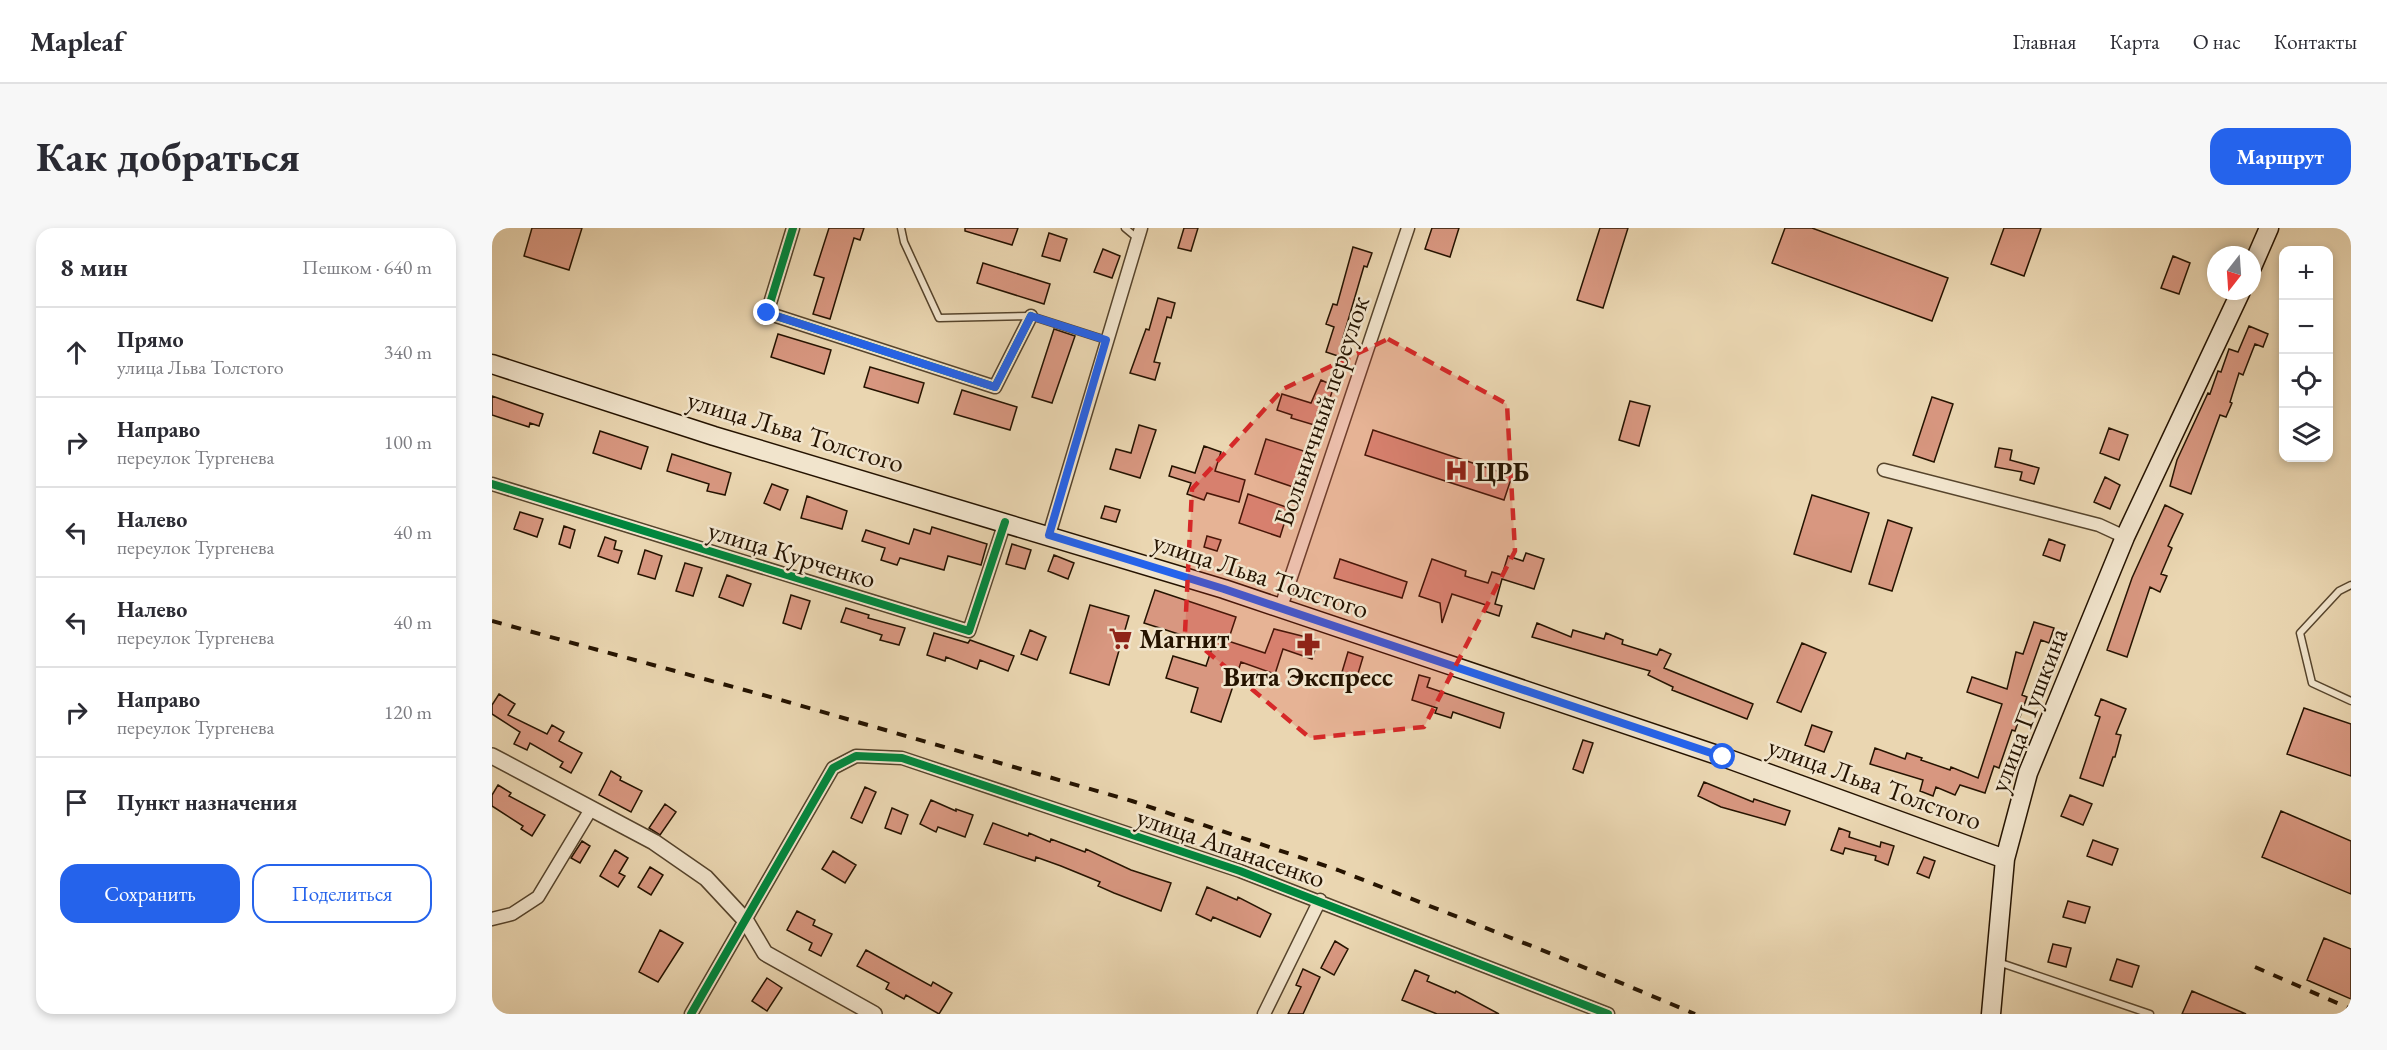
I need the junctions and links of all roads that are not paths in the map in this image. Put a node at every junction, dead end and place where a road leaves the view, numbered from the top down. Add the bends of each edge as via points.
1 (793, 228) edge
2 (901, 228) edge
3 (1125, 228) edge
4 (1408, 228) edge
5 (2269, 228) edge
6 (1139, 233) edge
7 (2261, 246) edge
8 (2237, 300) edge
9 (1031, 316) junction
10 (1106, 340) junction
11 (492, 364) edge
12 (1884, 470) dead end
13 (492, 484) edge
14 (1005, 522) junction
15 (1049, 535) junction
16 (2125, 537) junction
17 (2351, 585) edge
18 (1280, 610) junction
19 (2351, 701) edge
20 (492, 756) edge
21 (591, 809) junction
22 (2005, 859) junction
23 (1320, 900) junction
24 (492, 920) edge
25 (746, 921) junction
26 (1995, 961) junction
27 (691, 1014) edge
28 (874, 1014) edge
29 (1264, 1014) edge
30 (1608, 1014) edge
31 (1991, 1014) edge
32 (2150, 1014) edge

1 - 9 street via 767,313 995,387
2 - 9 lane via 939,318
3 - 6 lane
4 - 18 street, Больничный переулок
5 - 7 main road
6 - 10 street
8 - 16 main road, улица Пушкина
9 - 10 lane
10 - 15 street
11 - 14 main road, улица Льва Толстого via 714,436
12 - 16 street via 2099,525
13 - 14 street, улица Курченко via 969,631
14 - 15 main road, улица Льва Толстого
15 - 18 main road, улица Льва Толстого
16 - 22 main road, улица Пушкина via 2028,773
17 - 19 lane via 2339,591 2300,633 2312,683
18 - 22 main road, улица Льва Толстого via 1723,757
20 - 21 street
21 - 24 street via 538,897 512,914
21 - 25 street via 654,842 706,878
22 - 26 main road, улица Пушкина
23 - 25 street, улица Апанасенко via 902,758 856,756 833,768
23 - 29 street
23 - 30 street, улица Апанасенко
25 - 27 street
25 - 28 street via 765,953
26 - 31 main road, улица Пушкина
26 - 32 lane

